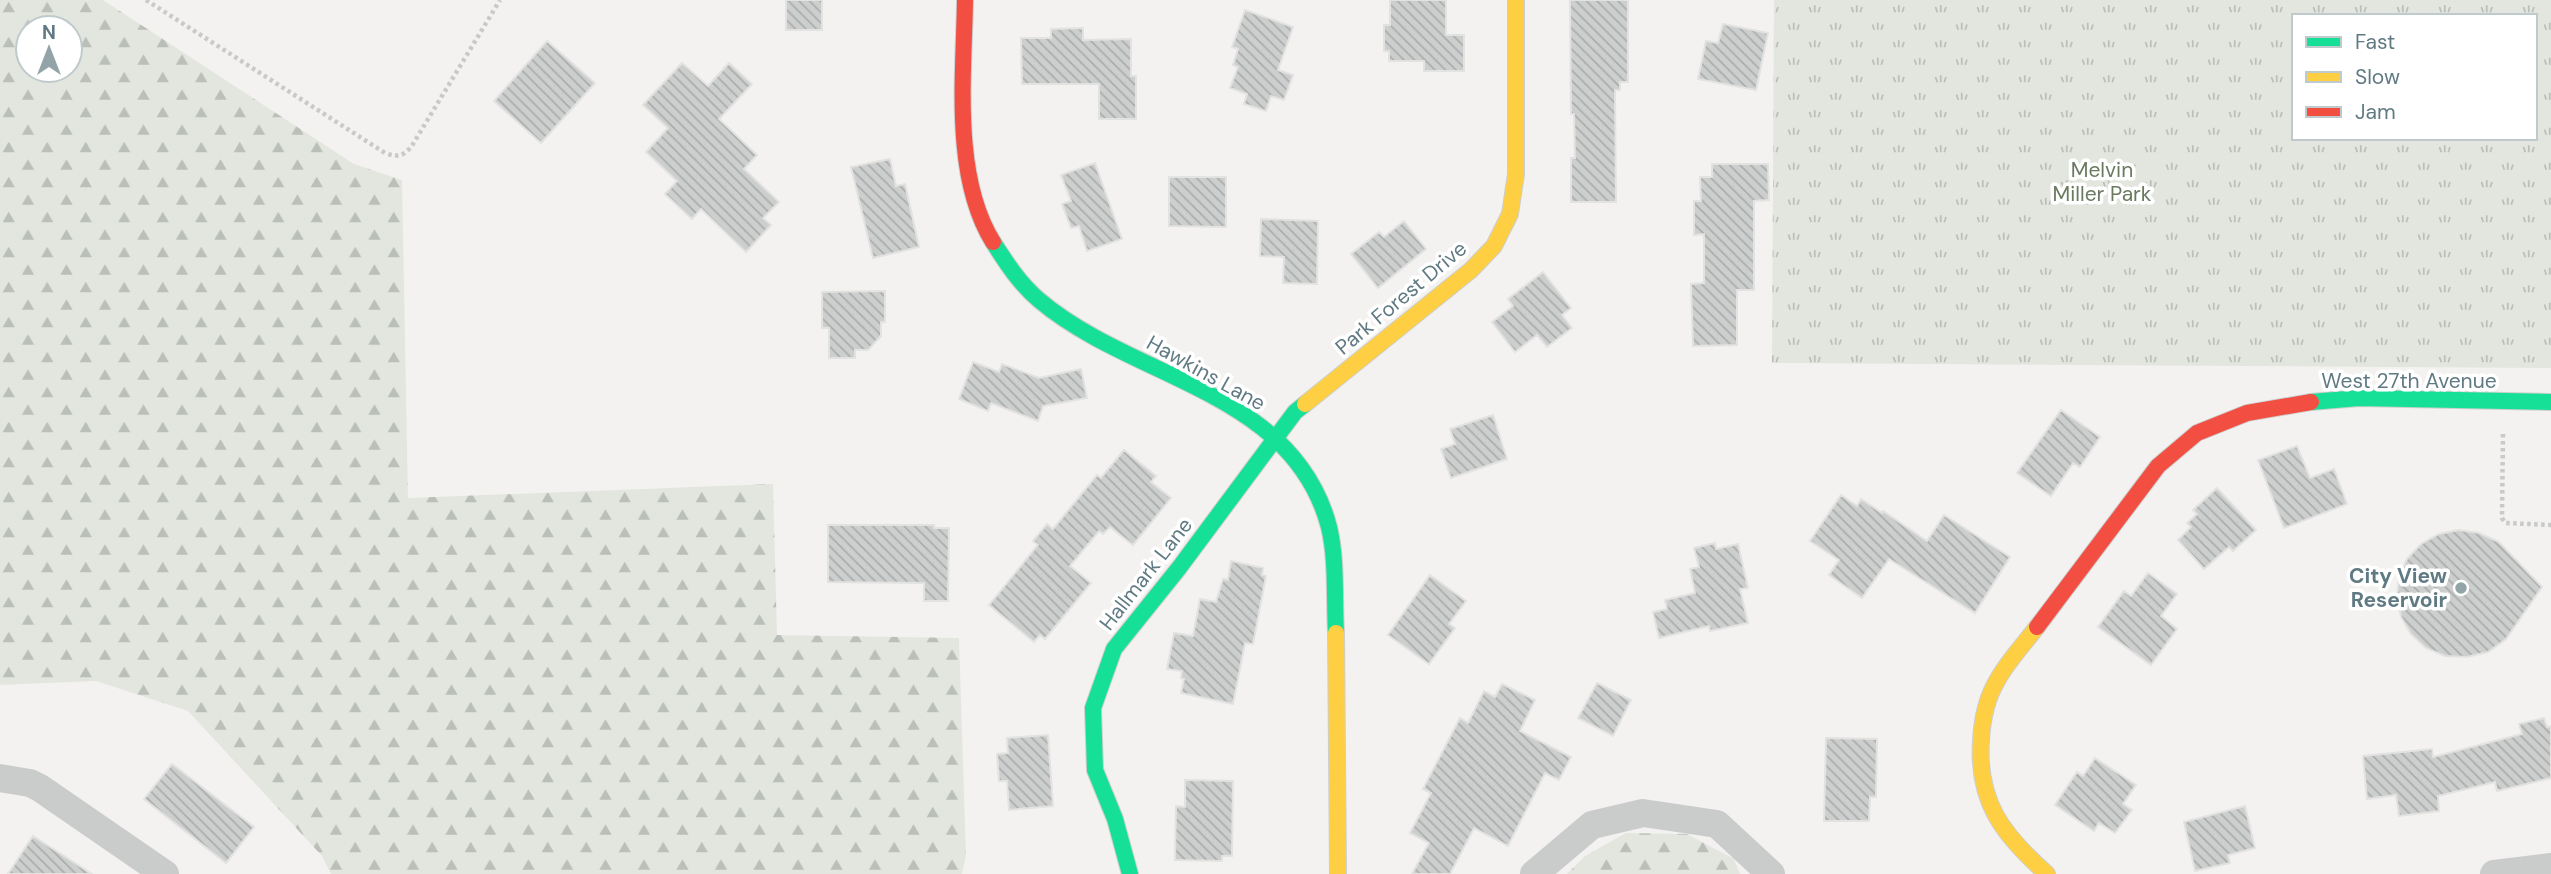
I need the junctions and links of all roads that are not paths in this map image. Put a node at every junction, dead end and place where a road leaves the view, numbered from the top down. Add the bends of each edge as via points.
1 (965, 0) edge
2 (1516, 0) edge
3 (2551, 402) edge
4 (1276, 438) junction
5 (0, 778) edge
6 (2551, 867) edge
7 (166, 874) edge
8 (1130, 874) edge
9 (1338, 874) edge
10 (1534, 874) edge
11 (1771, 874) edge
12 (2047, 874) edge
13 (2494, 874) edge

1 - 4 street, Hawkins Lane via 964,103 972,194 1014,275 1040,301 1085,331 1242,412
2 - 4 street, Park Forest Drive via 1516,174 1510,214 1494,246 1471,270 1295,412
3 - 12 street, West 27th Avenue via 2359,398 2302,403 2247,413 2197,433 2158,467 1997,680 1984,717 1981,763 1987,798 2002,826
4 - 8 street, Hallmark Lane via 1114,649 1093,708 1095,770
4 - 9 street, Hawkins Lane via 1318,496 1329,528 1336,643
5 - 7 street via 40,788
6 - 13 street
10 - 11 street via 1592,825 1643,813 1717,824

